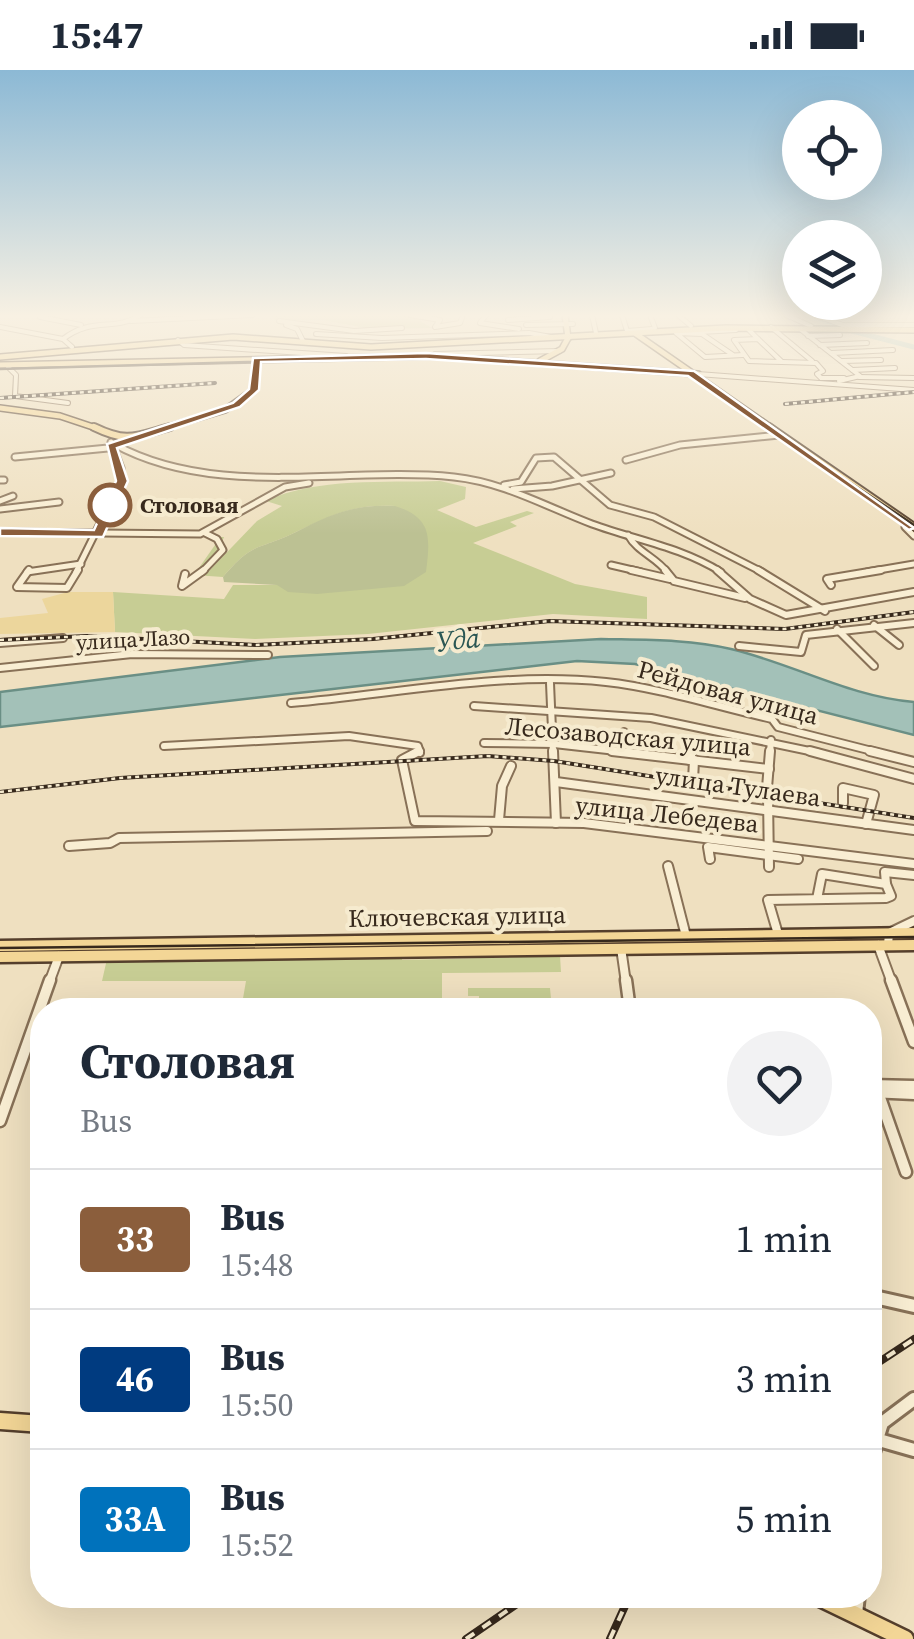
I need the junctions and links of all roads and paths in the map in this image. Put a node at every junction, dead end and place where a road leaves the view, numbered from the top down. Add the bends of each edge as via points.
1 (15, 388) edge
2 (254, 388) edge
3 (714, 388) edge
4 (715, 388) edge
5 (68, 404) dead end
6 (0, 408) edge
7 (779, 435) junction
8 (112, 442) junction
9 (15, 457) dead end
10 (626, 460) dead end
11 (612, 473) dead end
12 (579, 478) junction
13 (287, 479) junction
14 (334, 479) junction
15 (499, 486) junction
16 (568, 486) junction
17 (285, 487) junction
18 (508, 489) junction
19 (590, 490) junction
20 (14, 496) dead end
21 (60, 502) dead end
22 (0, 506) edge
23 (912, 524) edge
24 (0, 532) edge
25 (204, 533) junction
26 (98, 534) junction
27 (627, 534) junction
28 (914, 536) edge
29 (703, 541) junction
30 (678, 549) junction
31 (81, 564) junction
32 (914, 564) edge
33 (612, 565) dead end
34 (185, 574) dead end
35 (674, 580) junction
36 (832, 584) dead end
37 (914, 592) edge
38 (750, 599) junction
39 (825, 612) junction
40 (914, 623) edge
41 (874, 625) junction
42 (837, 629) junction
43 (63, 638) dead end
44 (34, 640) junction
45 (0, 643) edge
46 (899, 645) dead end
47 (739, 646) dead end
48 (268, 655) dead end
49 (38, 664) junction
50 (874, 666) dead end
51 (0, 668) edge
52 (572, 682) junction
53 (550, 683) junction
54 (571, 693) dead end
55 (292, 703) dead end
56 (474, 706) dead end
57 (553, 709) junction
58 (778, 728) junction
59 (624, 732) dead end
60 (694, 740) dead end
61 (770, 740) junction
62 (484, 743) dead end
63 (554, 744) junction
64 (164, 746) dead end
65 (619, 751) junction
66 (692, 760) junction
67 (914, 762) edge
68 (511, 766) dead end
69 (769, 769) junction
70 (914, 779) edge
71 (693, 781) dead end
72 (556, 782) junction
73 (843, 803) dead end
74 (768, 808) junction
75 (499, 820) junction
76 (556, 823) junction
77 (866, 824) junction
78 (487, 830) dead end
79 (914, 830) edge
80 (69, 846) dead end
81 (770, 850) junction
82 (710, 859) dead end
83 (798, 859) dead end
84 (914, 864) edge
85 (668, 866) dead end
86 (768, 868) dead end
87 (914, 875) edge
88 (886, 884) junction
89 (816, 899) junction
90 (914, 921) edge
91 (914, 933) edge
92 (778, 934) junction
93 (885, 941) junction
94 (688, 942) junction
95 (914, 945) edge
96 (0, 946) edge
97 (331, 946) junction
98 (621, 948) junction
99 (59, 956) junction
100 (0, 957) edge
101 (44, 998) edge
102 (628, 998) edge
103 (30, 1037) edge
104 (914, 1042) edge
105 (914, 1086) edge
106 (882, 1088) edge
107 (882, 1090) edge
108 (914, 1094) edge
109 (882, 1112) edge
110 (0, 1121) edge
111 (906, 1172) dead end
112 (882, 1299) edge
113 (914, 1306) edge
114 (914, 1400) edge
115 (0, 1421) edge
116 (882, 1422) edge
117 (30, 1423) edge
118 (882, 1441) edge
119 (914, 1450) edge
120 (862, 1608) edge
121 (905, 1639) edge

1 - 5 street via 15,396
2 - 8 main road via 237,405
3 - 7 main road
4 - 23 main road
6 - 8 main road via 99,426
7 - 10 street via 680,445
7 - 23 main road
8 - 9 street
8 - 13 street via 134,455 200,472
8 - 26 street via 122,481
11 - 12 street
12 - 15 street via 541,456 521,482
12 - 16 street
12 - 19 street
13 - 14 street
13 - 17 street
14 - 15 street via 455,477
14 - 17 street
15 - 18 street
16 - 18 street
16 - 19 street
17 - 25 street
18 - 27 street
19 - 29 street via 610,505
20 - 22 street
21 - 22 street
23 - 28 street via 904,526
24 - 26 street
25 - 26 street
25 - 34 street via 222,550 182,586
26 - 31 street
27 - 30 street
27 - 35 street
29 - 30 street
29 - 39 street
30 - 38 street via 727,576
31 - 31 street via 66,588 17,586 29,569
32 - 36 street via 842,573 826,580
33 - 35 street
35 - 38 street
37 - 39 street
38 - 39 street via 786,614
40 - 41 street
41 - 42 street
41 - 46 street
42 - 47 street via 803,636 801,652
42 - 50 street
43 - 44 street
44 - 45 street
44 - 49 street
48 - 49 street, улица Лазо via 132,654
49 - 51 street, улица Лазо
52 - 53 street, Рейдовая улица
52 - 54 street
52 - 58 street, Рейдовая улица via 668,692 772,720
53 - 55 street, Рейдовая улица via 459,681 409,693
53 - 57 street
56 - 57 street
57 - 61 street via 652,718
57 - 63 street
58 - 61 street
58 - 67 street, Рейдовая улица
59 - 65 street
60 - 66 street
61 - 69 street
61 - 70 street
62 - 63 street, Лесозаводская улица
63 - 65 street, Лесозаводская улица
63 - 72 street
64 - 75 street, улица Лебедева via 349,736 418,746 420,754 402,760 415,821
65 - 66 street, Лесозаводская улица
66 - 69 street, Лесозаводская улица
66 - 71 street
68 - 75 street
69 - 74 street
72 - 74 street, улица Тулаева
72 - 76 street
73 - 77 street via 843,788 874,795
74 - 77 street, улица Тулаева
74 - 81 street
75 - 76 street, улица Лебедева
76 - 81 street, улица Лебедева
77 - 79 street, улица Тулаева
78 - 80 street via 119,838
81 - 82 street via 708,847
81 - 83 street
81 - 84 street, улица Лебедева
81 - 86 street
85 - 94 street
87 - 88 street via 885,872
88 - 89 street via 889,898
88 - 89 street via 819,874
89 - 92 street via 768,900
90 - 93 street
91 - 93 main road, Ключевская улица
92 - 93 main road, Ключевская улица
92 - 94 main road, Ключевская улица
93 - 94 main road, Ключевская улица
93 - 95 main road, Ключевская улица
93 - 104 street
94 - 97 main road, Ключевская улица
94 - 98 main road, Ключевская улица
96 - 97 main road, Ключевская улица
97 - 98 main road, Ключевская улица
97 - 99 main road, Ключевская улица
98 - 102 street
99 - 100 main road, Ключевская улица
99 - 101 street
103 - 110 street
105 - 106 street
107 - 108 street
109 - 111 street
112 - 113 street
114 - 116 street
115 - 117 main road
118 - 119 street
120 - 121 main road

